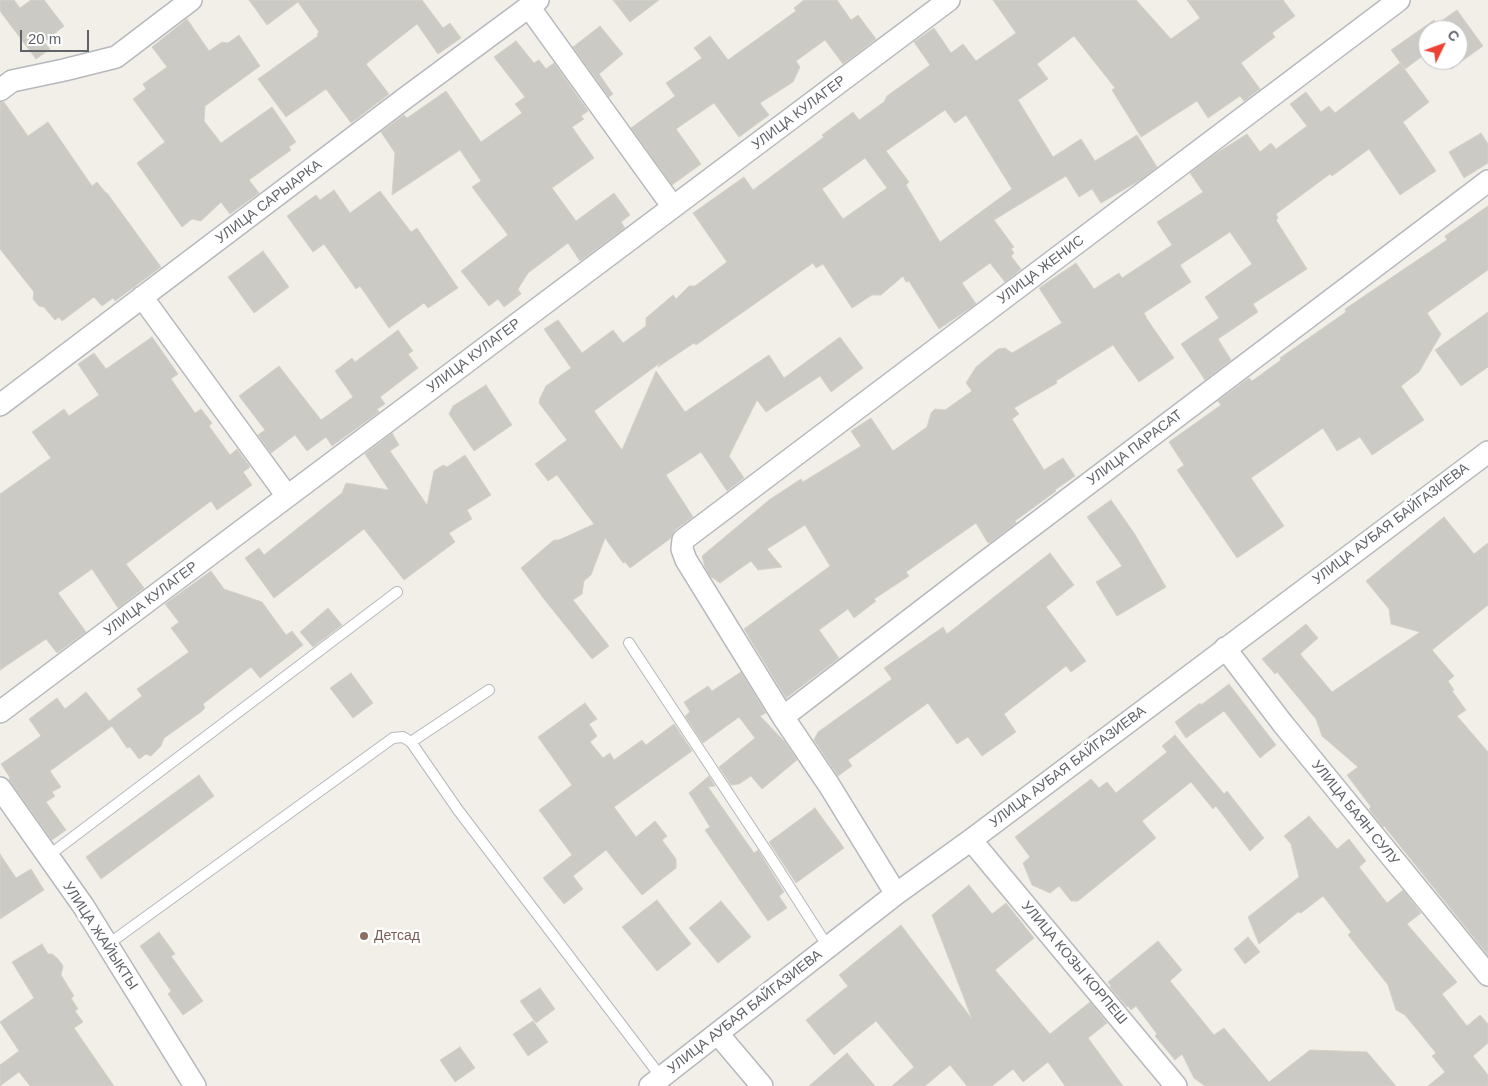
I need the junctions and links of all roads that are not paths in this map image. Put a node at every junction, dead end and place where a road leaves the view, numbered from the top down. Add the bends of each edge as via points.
1 (191, 0) edge
2 (949, 0) edge
3 (1399, 0) edge
4 (533, 3) edge
5 (4, 83) edge
6 (1488, 181) edge
7 (673, 207) junction
8 (142, 297) junction
9 (0, 405) edge
10 (1485, 460) edge
11 (288, 496) junction
12 (397, 592) dead end
13 (629, 643) dead end
14 (1225, 648) junction
15 (489, 690) dead end
16 (0, 712) edge
17 (783, 717) junction
18 (411, 742) junction
19 (0, 788) edge
20 (971, 840) junction
21 (48, 856) junction
22 (896, 894) junction
23 (108, 946) junction
24 (828, 947) junction
25 (1488, 975) edge
26 (718, 1034) junction
27 (656, 1082) edge
28 (195, 1086) edge
29 (762, 1086) edge
30 (1176, 1086) edge

1 - 5 street via 116,57
2 - 7 street, УЛИЦА КУЛАГЕР
3 - 17 street, УЛИЦА ЖЕНИС via 683,540 686,560
4 - 7 street
4 - 8 street, УЛИЦА САРЫАРКА
6 - 17 street, УЛИЦА ПАРАСАТ
7 - 11 street, УЛИЦА КУЛАГЕР
8 - 9 street, УЛИЦА САРЫАРКА
8 - 11 street
10 - 14 street, УЛИЦА АУБАЯ БАЙГАЗИЕВА
11 - 16 street, УЛИЦА КУЛАГЕР
12 - 21 lane
13 - 24 lane
14 - 20 street, УЛИЦА АУБАЯ БАЙГАЗИЕВА
14 - 25 street, УЛИЦА БАЯН СУЛУ
15 - 18 lane
17 - 22 street
18 - 23 lane via 403,737 393,738
18 - 27 lane
19 - 21 street, УЛИЦА ЖАЙЫКТЫ
20 - 22 street, УЛИЦА АУБАЯ БАЙГАЗИЕВА
20 - 30 street, УЛИЦА КОЗЫ КОРПЕШ
21 - 23 street, УЛИЦА ЖАЙЫКТЫ
22 - 24 street, УЛИЦА АУБАЯ БАЙГАЗИЕВА
23 - 28 street, УЛИЦА ЖАЙЫКТЫ
24 - 26 street, УЛИЦА АУБАЯ БАЙГАЗИЕВА
26 - 27 street, УЛИЦА АУБАЯ БАЙГАЗИЕВА
26 - 29 street

